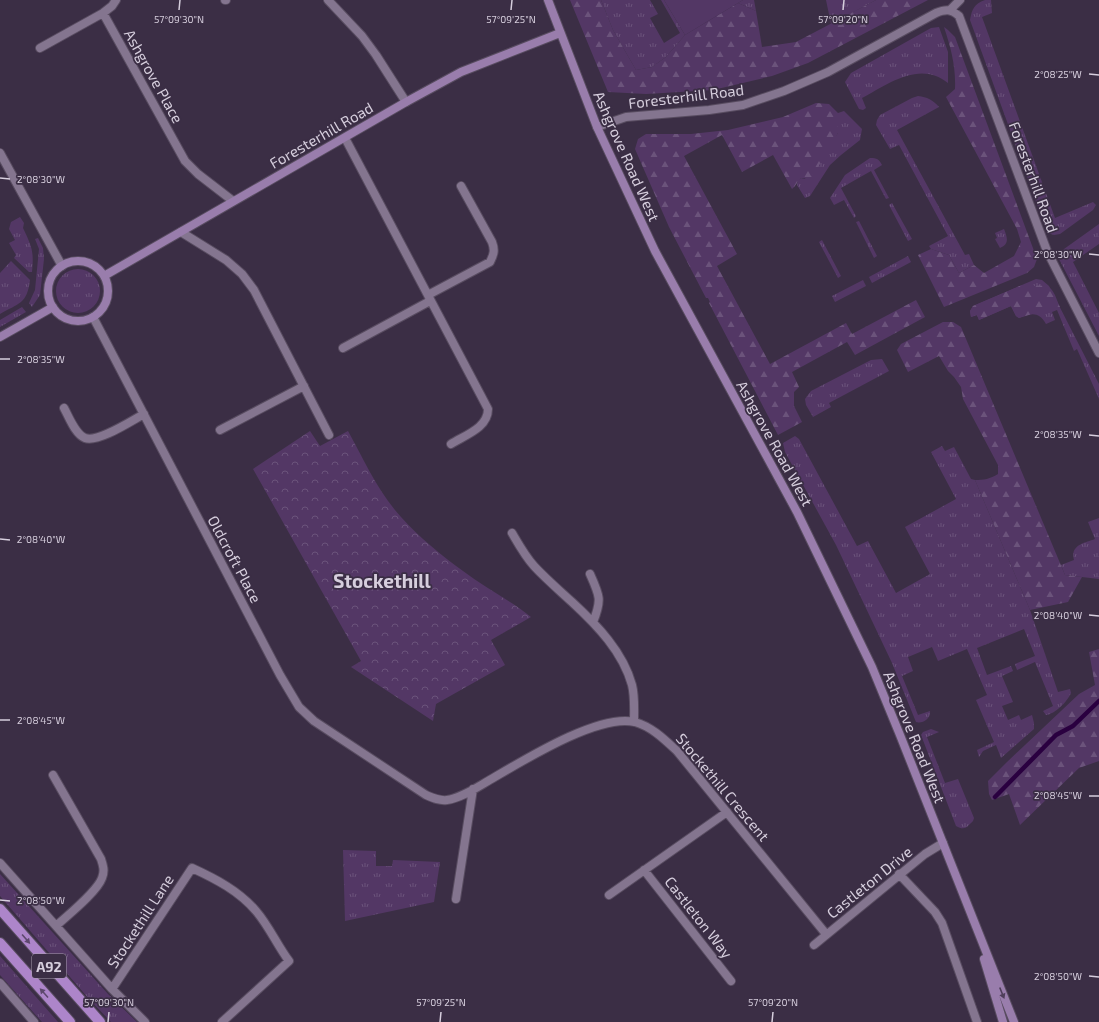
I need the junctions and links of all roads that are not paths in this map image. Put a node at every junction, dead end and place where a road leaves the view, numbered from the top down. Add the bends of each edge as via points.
1 (116, 0) edge
2 (328, 0) edge
3 (548, 0) edge
4 (953, 0) edge
5 (960, 0) edge
6 (950, 10) junction
7 (103, 13) junction
8 (560, 33) junction
9 (40, 48) dead end
10 (406, 102) junction
11 (597, 127) junction
12 (345, 138) junction
13 (0, 153) edge
14 (461, 186) dead end
15 (233, 201) junction
16 (181, 232) junction
17 (62, 266) junction
18 (104, 276) junction
19 (429, 298) junction
20 (53, 307) junction
21 (93, 317) junction
22 (0, 337) edge
23 (343, 348) dead end
24 (1099, 352) edge
25 (304, 386) junction
26 (64, 408) dead end
27 (144, 414) junction
28 (220, 430) dead end
29 (330, 435) dead end
30 (451, 444) dead end
31 (512, 533) dead end
32 (590, 574) dead end
33 (593, 622) junction
34 (634, 722) junction
35 (53, 774) dead end
36 (397, 775) joint
37 (473, 789) junction
38 (726, 812) junction
39 (943, 843) junction
40 (0, 863) edge
41 (644, 870) junction
42 (899, 874) junction
43 (609, 895) dead end
44 (456, 900) dead end
45 (967, 905) junction
46 (0, 909) edge
47 (56, 926) junction
48 (826, 934) junction
49 (0, 943) edge
50 (814, 945) dead end
51 (731, 981) dead end
52 (0, 984) edge
53 (112, 989) junction
54 (34, 1022) edge
55 (70, 1022) edge
56 (100, 1022) edge
57 (145, 1022) edge
58 (222, 1022) edge
59 (977, 1022) edge
60 (1003, 1022) edge
61 (1014, 1022) edge

1 - 7 street
2 - 10 street via 362,36
3 - 8 street, Ashgrove Road West
4 - 6 street
5 - 6 street, Foresterhill Road
6 - 11 street, Foresterhill Road via 936,13 828,72 784,91 750,102 709,110 626,117
6 - 24 street, Foresterhill Road via 959,16 1047,251
7 - 9 street
7 - 15 street, Ashgrove Place via 185,161
8 - 10 street, Foresterhill Road via 461,72
8 - 11 street, Ashgrove Road West
10 - 12 street, Foresterhill Road
11 - 39 street, Ashgrove Road West via 655,252 797,512 835,589 872,667
12 - 15 street, Foresterhill Road
12 - 19 street
13 - 17 street
14 - 19 street via 492,242 494,256 490,262
15 - 16 street, Foresterhill Road
16 - 18 street, Foresterhill Road
16 - 25 street via 226,260 242,274 254,290
17 - 18 street via 73,262 85,262 96,267
17 - 20 street via 50,280 48,289
18 - 21 street via 108,287 107,298 102,309
19 - 23 street
19 - 30 street via 488,409 485,422
20 - 21 street via 61,316 71,320 83,321
20 - 22 street
21 - 27 street, Oldcroft Place
25 - 28 street
25 - 29 street
26 - 27 street via 77,432 84,438 93,439
27 - 36 street, Oldcroft Place via 276,668 299,707 314,721
31 - 33 street via 534,566
32 - 33 street via 600,598
33 - 34 street via 617,653 628,673 634,697
34 - 37 street, Stockethill Crescent via 619,721 584,730
34 - 38 street, Stockethill Crescent via 649,727 662,736
35 - 47 street via 101,859 104,870 97,887
36 - 37 street, Stockethill Crescent via 437,800 448,800
37 - 44 street
38 - 41 street
38 - 48 street, Stockethill Crescent
39 - 42 street, Castleton Drive
39 - 45 street, Ashgrove Road West
40 - 47 street
41 - 43 street
41 - 51 street, Castleton Way
42 - 48 street, Castleton Drive
42 - 59 street via 942,923
45 - 60 street, Ashgrove Road West
45 -> 61 street, Ashgrove Road West
46 -> 56 main road, A92
47 - 53 street
48 - 50 street, Castleton Drive
55 -> 49 main road, A92
52 - 54 street
53 - 57 street
53 - 58 street, Stockethill Lane via 192,868 214,878 244,899 271,932 289,961

